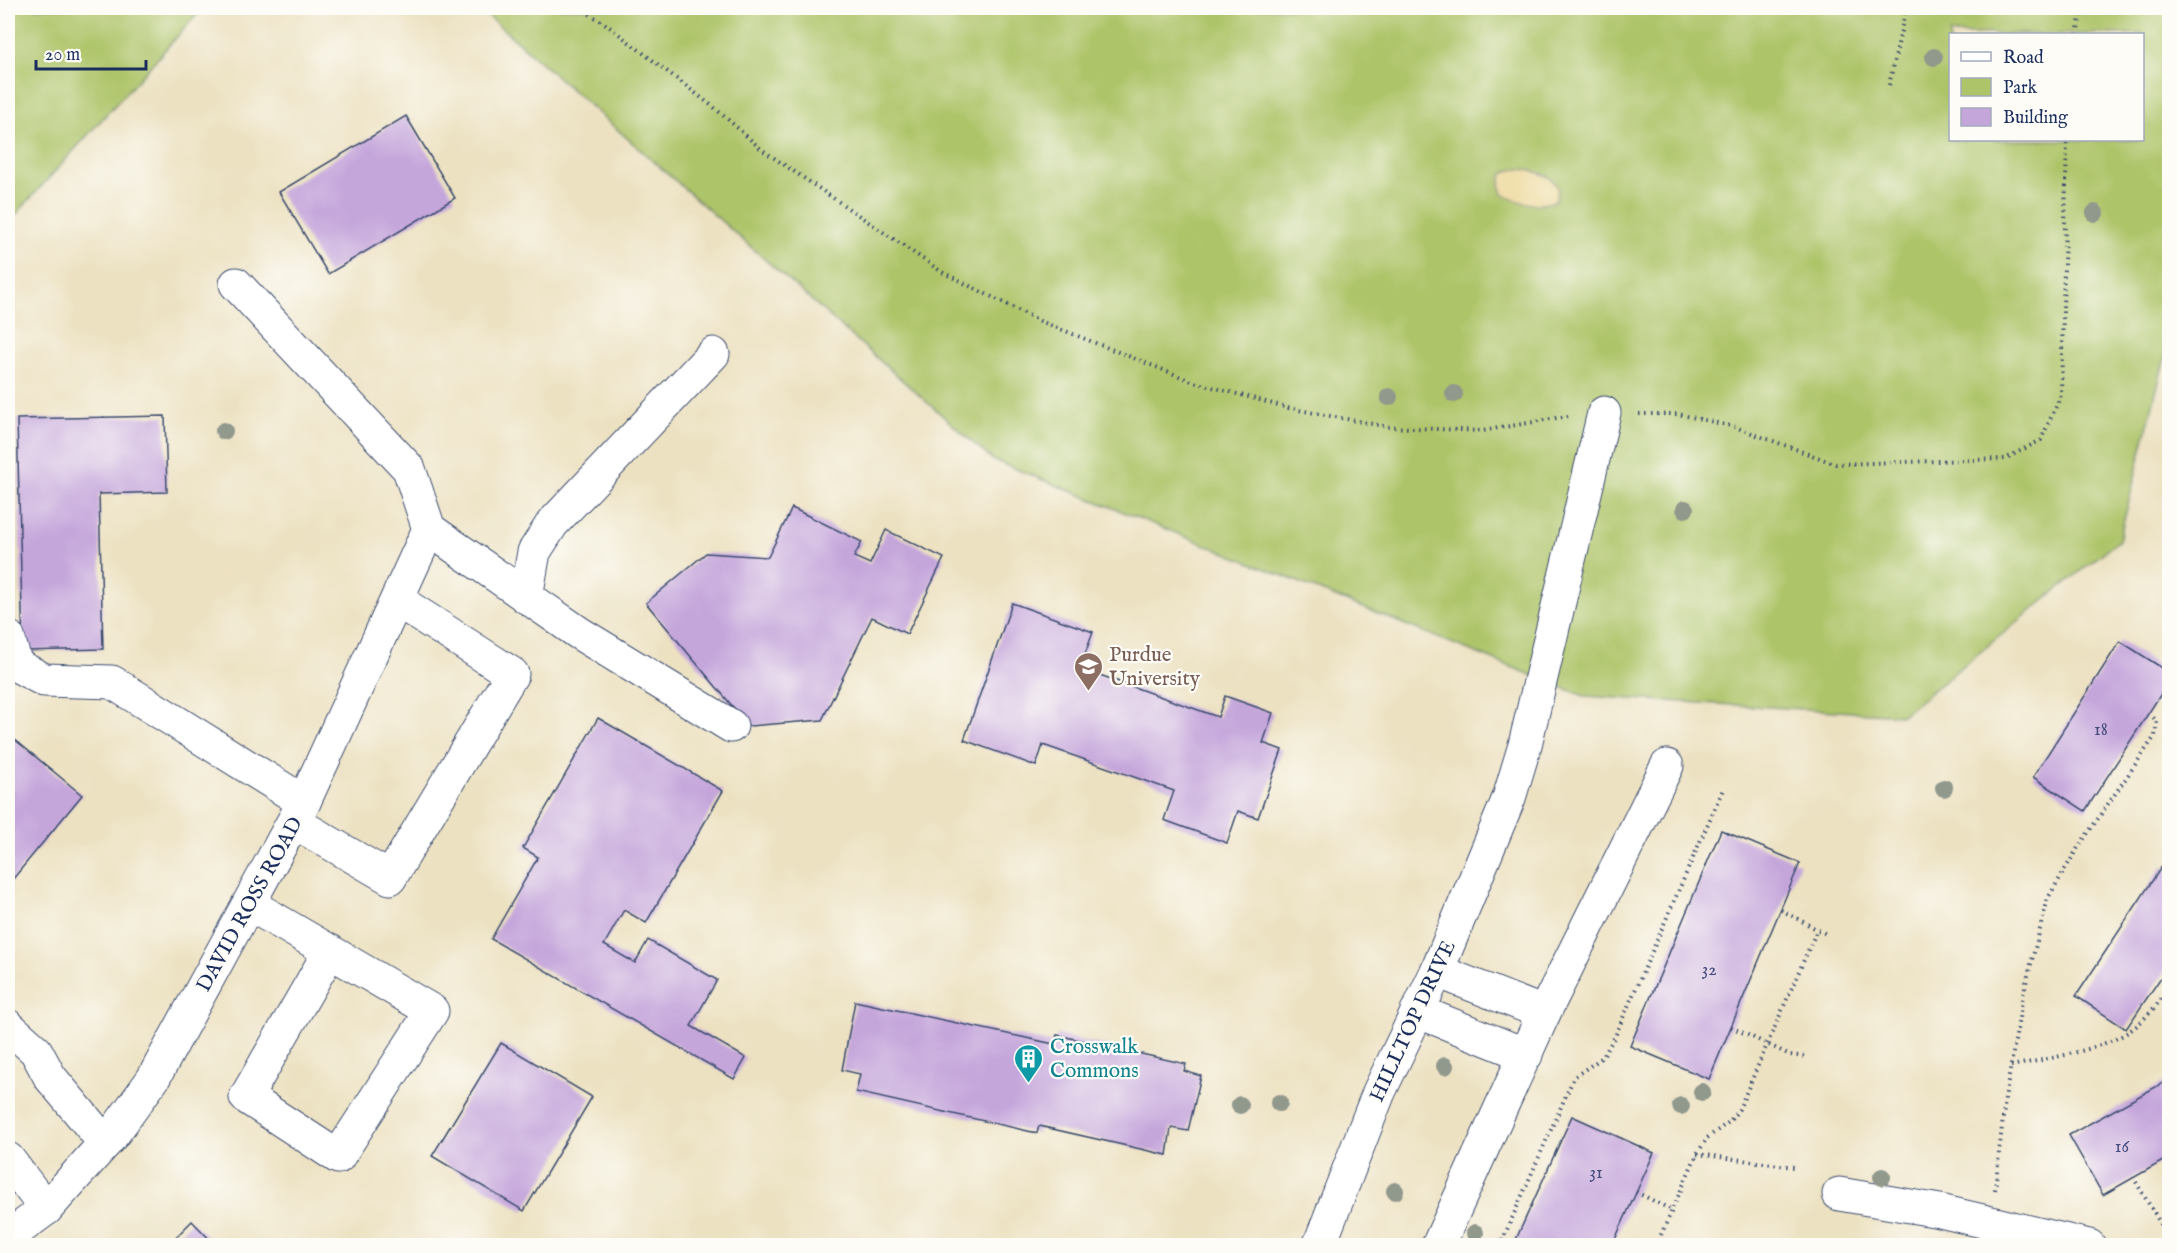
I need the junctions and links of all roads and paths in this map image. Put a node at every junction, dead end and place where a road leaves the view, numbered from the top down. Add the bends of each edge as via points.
1 (579, 8) edge
2 (1906, 8) edge
3 (2082, 8) edge
4 (2078, 33) edge
5 (1888, 85) dead end
6 (2067, 141) edge
7 (236, 284) dead end
8 (713, 354) dead end
9 (1604, 413) junction
10 (429, 529) junction
11 (526, 597) junction
12 (397, 600) junction
13 (8, 637) edge
14 (2153, 717) dead end
15 (731, 726) dead end
16 (1667, 766) dead end
17 (1724, 787) dead end
18 (299, 812) junction
19 (249, 904) junction
20 (1781, 910) dead end
21 (1817, 930) junction
22 (1826, 934) dead end
23 (330, 951) junction
24 (1437, 971) junction
25 (2169, 988) edge
26 (1417, 1011) junction
27 (1544, 1013) junction
28 (8, 1026) edge
29 (1731, 1027) dead end
30 (1767, 1044) junction
31 (1526, 1055) junction
32 (1807, 1057) dead end
33 (2011, 1066) junction
34 (105, 1143) junction
35 (1697, 1154) junction
36 (8, 1159) edge
37 (1794, 1167) dead end
38 (2136, 1182) dead end
39 (1636, 1192) dead end
40 (1839, 1194) dead end
41 (1995, 1196) dead end
42 (45, 1209) junction
43 (1672, 1210) junction
44 (8, 1237) edge
45 (2169, 1240) edge
46 (1319, 1245) edge
47 (1438, 1245) edge
48 (1500, 1245) edge
49 (1656, 1245) edge
50 (2089, 1245) edge

1 - 9 path via 716,109 761,150 942,272 1040,321 1194,382 1288,408 1389,427 1482,432 1550,418
2 - 5 path
3 - 4 path
6 - 9 path via 2061,395 2041,440 2005,459 1836,464 1735,427 1678,414
7 - 10 street via 409,469
8 - 11 street via 552,524 534,552
9 - 24 street, HILLTOP DRIVE via 1525,745 1509,798
10 - 11 street
10 - 12 street, DAVID ROSS ROAD
11 - 15 street
12 - 18 street, DAVID ROSS ROAD
12 - 18 street via 512,674 390,878
13 - 18 street via 16,664 44,680 112,682
14 - 33 path via 2157,722 2156,735 2048,898 2023,995
16 - 27 street
17 - 48 path via 1615,1036 1603,1057 1574,1077
18 - 19 street, DAVID ROSS ROAD
19 - 23 street
19 - 34 street, DAVID ROSS ROAD via 153,1079
20 - 21 path
21 - 22 path
21 - 30 path
23 - 23 street via 432,1011 338,1157 246,1097
24 - 26 street, HILLTOP DRIVE
24 - 27 street
25 - 33 path via 2128,1032 2071,1054
26 - 31 street
26 - 46 street, HILLTOP DRIVE via 1379,1092
27 - 31 street
28 - 34 street via 36,1051 50,1077
29 - 30 path
30 - 32 path via 1790,1055
30 - 35 path via 1738,1109 1729,1122 1707,1138
31 - 47 street
33 - 41 path
34 - 42 street, DAVID ROSS ROAD
35 - 37 path
35 - 43 path
36 - 42 street
38 - 45 path
39 - 43 path
40 - 50 street via 1940,1211
42 - 44 street, DAVID ROSS ROAD
43 - 49 path

